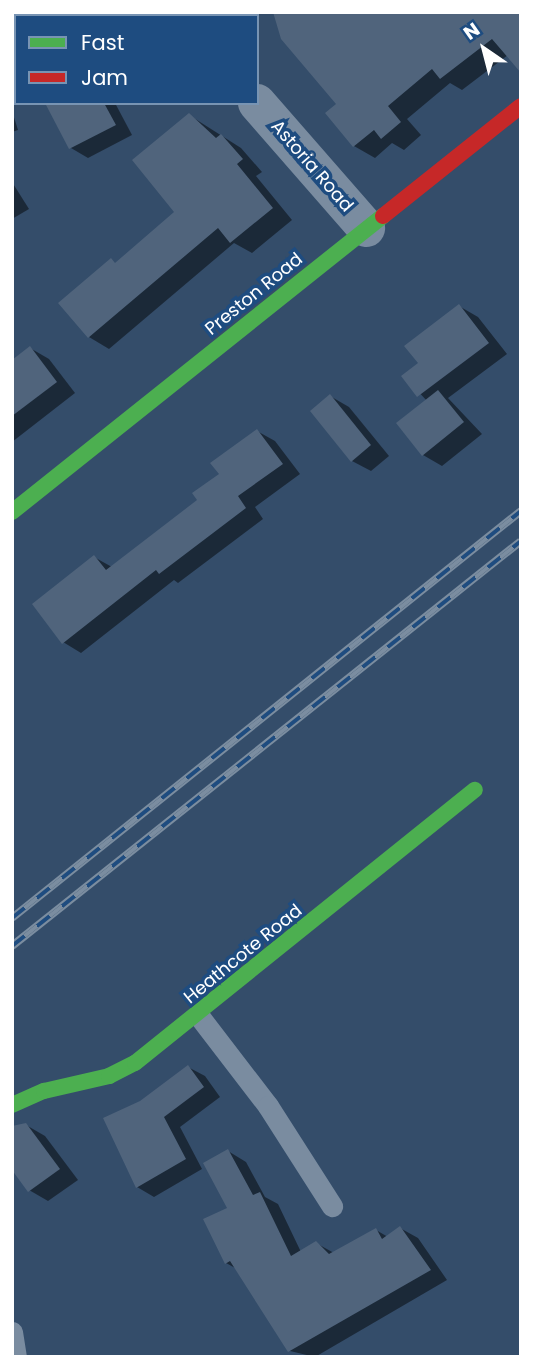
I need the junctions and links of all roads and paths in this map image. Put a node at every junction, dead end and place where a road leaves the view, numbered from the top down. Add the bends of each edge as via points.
1 (259, 105) edge
2 (521, 107) edge
3 (366, 229) junction
4 (12, 512) edge
5 (475, 790) dead end
6 (199, 1016) junction
7 (12, 1105) edge
8 (332, 1206) dead end
9 (12, 1332) edge
10 (16, 1357) edge

1 - 3 street, Astoria Road
2 - 3 street, Preston Road
3 - 4 street, Preston Road
5 - 6 street, Heathcote Road
6 - 7 street, Heathcote Road via 135,1063 109,1076 44,1091
6 - 8 lane via 268,1106
9 - 10 lane

